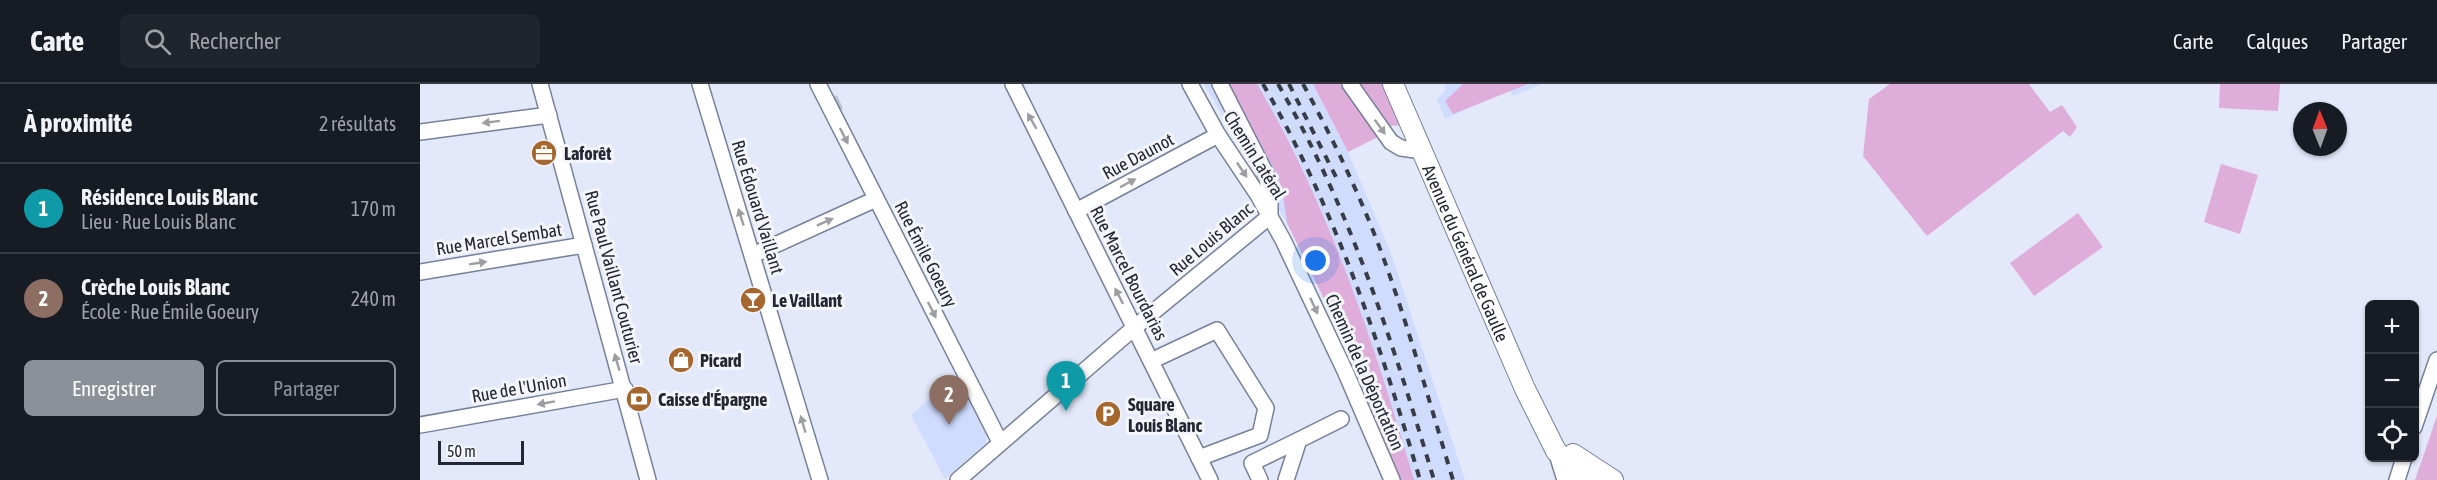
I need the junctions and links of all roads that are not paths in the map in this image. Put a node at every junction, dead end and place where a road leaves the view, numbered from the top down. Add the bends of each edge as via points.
1 (540, 84) edge
2 (700, 84) edge
3 (818, 84) edge
4 (1012, 84) edge
5 (1190, 84) edge
6 (1220, 84) edge
7 (1350, 84) edge
8 (1393, 84) edge
9 (549, 115) junction
10 (420, 132) edge
11 (1218, 135) junction
12 (1423, 151) junction
13 (876, 199) junction
14 (1076, 211) junction
15 (1270, 216) junction
16 (584, 245) junction
17 (753, 255) junction
18 (420, 272) edge
19 (1134, 327) junction
20 (2437, 360) edge
21 (1151, 361) junction
22 (625, 389) junction
23 (2419, 415) edge
24 (1341, 419) dead end
25 (1542, 422) junction
26 (420, 425) edge
27 (1299, 440) junction
28 (1000, 442) junction
29 (1556, 451) junction
30 (1199, 458) junction
31 (2403, 462) edge
32 (1599, 478) edge
33 (648, 480) edge
34 (820, 480) edge
35 (958, 480) edge
36 (1210, 480) edge
37 (1260, 480) edge
38 (1286, 480) edge
39 (1392, 480) edge
40 (1565, 480) edge
41 (2397, 480) edge

1 - 9 street, Rue Paul Vaillant Couturier
17 -> 2 street, Rue Édouard Vaillant
3 -> 13 street, Rue Émile Goeury
14 -> 4 street, Rue Marcel Bourdarias
5 - 11 street, Chemin Latéral
6 - 15 street, Chemin Latéral via 1266,174
7 -> 12 street via 1391,142 1401,148
8 - 12 main road, Avenue du Général de Gaulle
9 -> 10 street
9 - 16 street, Rue Paul Vaillant Couturier
14 -> 11 street, Rue Daunot
11 -> 15 street, Chemin Latéral
12 - 25 main road, Avenue du Général de Gaulle via 1524,389
17 -> 13 street
13 -> 28 street, Rue Émile Goeury
19 -> 14 street, Rue Marcel Bourdarias
15 - 19 street, Rue Louis Blanc
15 -> 39 street, Chemin de la Déportation via 1345,371
18 -> 16 street, Rue Marcel Sembat
22 -> 16 street, Rue Paul Vaillant Couturier
34 -> 17 street, Rue Édouard Vaillant
19 - 21 street, Rue Marcel Bourdarias
19 - 28 street, Rue Louis Blanc
20 - 23 street
21 - 30 street, Rue Marcel Bourdarias
21 - 30 street via 1217,330 1266,408 1260,435
22 -> 26 street, Rue de l'Union
22 - 33 street, Rue Paul Vaillant Couturier
24 - 27 street
25 - 29 main road, Avenue du Général de Gaulle
25 - 32 main road, Avenue du Général de Gaulle
27 - 37 street via 1252,463
27 - 38 street
28 - 35 street, Rue Louis Blanc
29 - 32 main road, Avenue du Général de Gaulle
29 - 40 street, Avenue du Général de Gaulle
30 - 36 street, Rue Marcel Bourdarias
31 - 41 street

